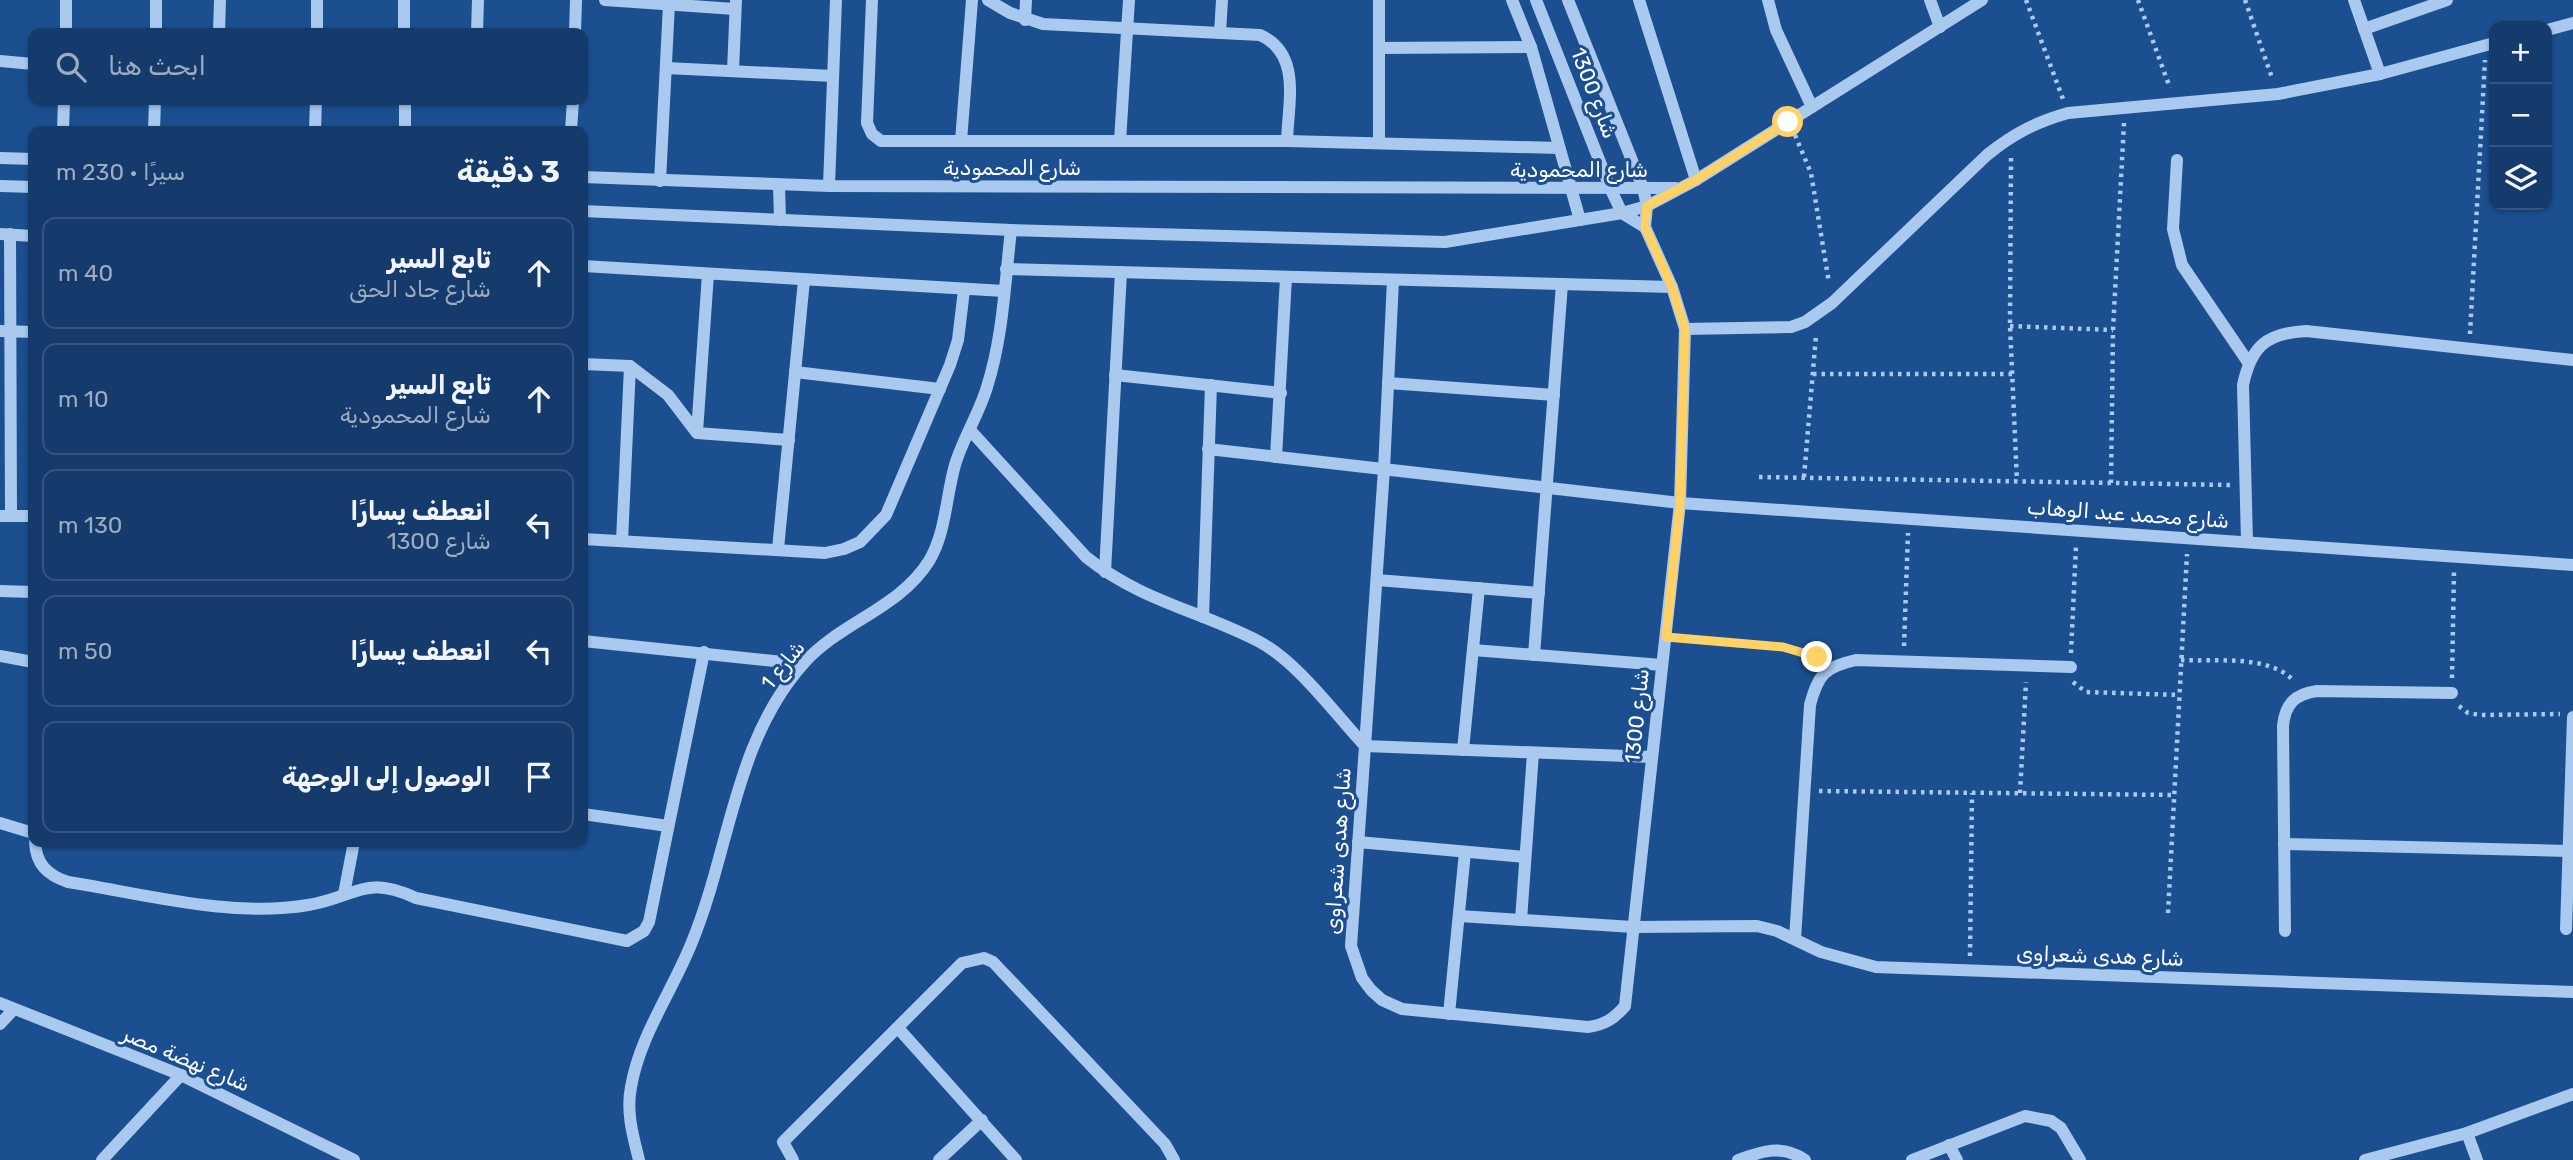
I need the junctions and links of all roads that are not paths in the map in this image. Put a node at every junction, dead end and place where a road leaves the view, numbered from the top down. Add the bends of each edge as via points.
1 (66, 0) edge
2 (156, 0) edge
3 (220, 0) edge
4 (317, 0) edge
5 (404, 0) edge
6 (478, 0) edge
7 (576, 0) edge
8 (604, 0) edge
9 (836, 0) edge
10 (872, 0) edge
11 (972, 0) edge
12 (988, 0) edge
13 (1026, 0) edge
14 (1129, 0) edge
15 (1222, 0) edge
16 (1379, 0) edge
17 (1512, 0) edge
18 (1536, 0) edge
19 (1568, 0) edge
20 (1639, 0) edge
21 (1768, 0) edge
22 (1930, 0) edge
23 (1982, 0) edge
24 (2354, 0) edge
25 (2447, 0) edge
26 (669, 4) junction
27 (736, 4) edge
28 (1025, 20) junction
29 (2573, 23) edge
30 (1940, 27) junction
31 (66, 28) edge
32 (156, 28) edge
33 (219, 28) edge
34 (317, 28) edge
35 (404, 28) edge
36 (477, 28) edge
37 (575, 28) edge
38 (1128, 28) junction
39 (2364, 29) junction
40 (2552, 29) edge
41 (1220, 33) junction
42 (2489, 44) edge
43 (1531, 47) junction
44 (1379, 48) junction
45 (0, 61) edge
46 (28, 64) edge
47 (666, 68) junction
48 (733, 71) junction
49 (2380, 74) junction
50 (833, 76) junction
51 (64, 105) edge
52 (155, 105) edge
53 (316, 105) edge
54 (405, 105) edge
55 (572, 105) edge
56 (1812, 107) junction
57 (63, 126) edge
58 (155, 126) edge
59 (315, 126) edge
60 (405, 126) edge
61 (571, 126) edge
62 (961, 141) junction
63 (1121, 141) junction
64 (1287, 141) junction
65 (1379, 142) junction
66 (1559, 148) junction
67 (0, 158) edge
68 (28, 159) edge
69 (2177, 160) dead end
70 (588, 177) edge
71 (1696, 180) junction
72 (660, 181) junction
73 (779, 185) junction
74 (0, 186) edge
75 (829, 186) junction
76 (28, 187) edge
77 (1643, 188) junction
78 (1680, 188) junction
79 (1571, 190) junction
80 (1611, 190) junction
81 (1647, 206) junction
82 (588, 211) edge
83 (1622, 213) junction
84 (780, 220) junction
85 (1580, 220) junction
86 (1645, 227) junction
87 (1011, 230) junction
88 (5, 234) edge
89 (28, 236) edge
90 (588, 266) edge
91 (1006, 269) junction
92 (1121, 272) junction
93 (708, 274) junction
94 (1286, 277) junction
95 (804, 280) junction
96 (1393, 280) junction
97 (1562, 284) junction
98 (1672, 287) junction
99 (964, 290) junction
100 (1004, 291) junction
101 (1685, 329) junction
102 (5, 331) edge
103 (28, 332) edge
104 (2573, 360) edge
105 (2248, 362) junction
106 (588, 363) edge
107 (630, 366) junction
108 (795, 372) junction
109 (1115, 375) junction
110 (1388, 383) junction
111 (1211, 385) junction
112 (940, 389) junction
113 (1281, 393) junction
114 (1554, 395) junction
115 (970, 430) junction
116 (697, 433) junction
117 (789, 440) junction
118 (1209, 449) junction
119 (1276, 457) junction
120 (1384, 469) junction
121 (1547, 488) junction
122 (1680, 503) junction
123 (6, 516) edge
124 (28, 516) edge
125 (588, 539) edge
126 (622, 541) junction
127 (2247, 542) junction
128 (778, 549) junction
129 (2573, 565) edge
130 (1105, 572) junction
131 (1377, 580) junction
132 (1479, 588) junction
133 (0, 591) edge
134 (28, 592) edge
135 (1539, 593) junction
136 (1203, 617) junction
137 (588, 640) edge
138 (1473, 650) junction
139 (704, 652) junction
140 (1534, 655) junction
141 (0, 656) edge
142 (28, 661) edge
143 (803, 664) junction
144 (1662, 665) junction
145 (2071, 667) road end
146 (2452, 693) road end
147 (2573, 715) edge
148 (1365, 746) junction
149 (1463, 750) junction
150 (1533, 753) junction
151 (1652, 757) junction
152 (588, 815) edge
153 (0, 823) edge
154 (668, 826) junction
155 (28, 832) edge
156 (1358, 842) junction
157 (2284, 844) junction
158 (37, 847) edge
159 (353, 847) edge
160 (2569, 851) junction
161 (1465, 852) junction
162 (1525, 857) junction
163 (344, 894) junction
164 (1458, 916) junction
165 (1521, 920) junction
166 (1633, 927) junction
167 (2566, 929) dead end
168 (2284, 931) dead end
169 (1795, 939) junction
170 (2573, 992) edge
171 (0, 1003) edge
172 (1625, 1006) joint
173 (13, 1010) junction
174 (1449, 1014) junction
175 (0, 1024) edge
176 (898, 1028) junction
177 (181, 1075) junction
178 (2573, 1094) edge
179 (982, 1120) junction
180 (2467, 1133) junction
181 (1949, 1145) junction
182 (102, 1160) edge
183 (354, 1160) edge
184 (639, 1160) edge
185 (793, 1160) edge
186 (939, 1160) edge
187 (1016, 1160) edge
188 (1174, 1160) edge
189 (1738, 1160) edge
190 (1805, 1160) edge
191 (1912, 1160) edge
192 (1957, 1160) edge
193 (2080, 1160) edge
194 (2365, 1160) edge
195 (2477, 1160) edge

1 - 31 street
2 - 32 street
3 - 33 street
4 - 34 street
5 - 35 street
6 - 36 street
7 - 37 street
8 - 26 street
9 - 50 street
10 - 62 street via 868,129 881,141
11 - 62 street
12 - 28 street
13 - 28 street
14 - 38 street
15 - 41 street
16 - 44 street
17 - 43 street
18 - 80 street, شارع 1300
19 - 77 street, شارع 1300
20 - 71 street
21 - 56 street via 1776,30
22 - 30 street
23 - 30 street
24 - 39 street
25 - 39 street
26 - 27 street
26 - 47 street
27 - 48 street
28 - 38 street
29 - 40 street
30 - 56 street
38 - 41 street
38 - 63 street
39 - 49 street
41 - 64 street via 1260,35 1281,49 1290,72
42 - 49 street
43 - 44 street
43 - 66 street
44 - 65 street
45 - 46 street
47 - 48 street
47 - 72 street
48 - 50 street
49 - 101 street via 2278,94 2068,113 2039,122 2011,136 1818,313 1791,327
50 - 75 street
51 - 57 street
52 - 58 street
53 - 59 street
54 - 60 street
55 - 61 street
56 - 71 street
62 - 63 street
63 - 64 street
64 - 65 street
65 - 66 street
66 - 79 street
67 - 68 street
69 - 105 street via 2173,229 2182,265
70 - 72 street, شارع المحمودية
71 - 78 street
72 - 73 street, شارع المحمودية
73 - 75 street, شارع المحمودية
73 - 84 street
74 - 76 street
75 - 79 street, شارع المحمودية
77 - 78 street, شارع المحمودية
77 - 80 street, شارع المحمودية
77 - 81 street, شارع 1300
78 - 81 street, شارع المحمودية
79 - 80 street, شارع المحمودية
79 - 85 street
80 - 83 street, شارع 1300
81 - 83 street, شارع المحمودية
81 - 86 street, شارع 1300
82 - 84 street, شارع المحمودية
83 - 85 street, شارع المحمودية
83 - 86 street
84 - 87 street, شارع المحمودية
85 - 87 street, شارع المحمودية via 1445,242
86 - 98 street, شارع 1300
87 - 91 street, شارع 1
88 - 89 street
88 - 102 street
90 - 93 street
91 - 92 street
91 - 100 street, شارع 1
92 - 94 street
92 - 109 street
93 - 95 street
93 - 116 street
94 - 96 street
94 - 113 street
95 - 99 street
95 - 108 street
96 - 97 street
96 - 110 street
97 - 98 street
97 - 114 street
98 - 101 street, شارع 1300
99 - 100 street
99 - 112 street via 958,340
100 - 115 street, شارع 1 via 994,362
101 - 122 street, شارع 1300
102 - 103 street
102 - 123 street
104 - 105 street via 2294,331 2262,344
105 - 127 street via 2243,385
106 - 107 street
107 - 116 street via 668,395
107 - 126 street
108 - 112 street
108 - 117 street
109 - 111 street
109 - 130 street
110 - 114 street
110 - 120 street
111 - 113 street
111 - 118 street
112 - 128 street via 886,515 875,530 844,550
113 - 119 street
114 - 121 street
115 - 130 street, شارع هدى شعراوى
115 - 143 street, شارع 1 via 956,461 942,528 930,559 910,587
116 - 117 street
117 - 128 street
118 - 119 street, شارع محمد عبد الوهاب
118 - 136 street
119 - 120 street, شارع محمد عبد الوهاب
120 - 121 street, شارع محمد عبد الوهاب
120 - 131 street
121 - 122 street, شارع محمد عبد الوهاب
121 - 135 street
122 - 127 street, شارع محمد عبد الوهاب
122 - 144 street, شارع 1300
123 - 124 street
125 - 126 street
126 - 128 street
127 - 129 street, شارع محمد عبد الوهاب
130 - 136 street, شارع هدى شعراوى via 1157,601
131 - 132 street
131 - 148 street
132 - 135 street
132 - 138 street
133 - 134 street
135 - 140 street
136 - 148 street, شارع هدى شعراوى via 1260,642 1283,658
137 - 139 street
138 - 140 street
138 - 149 street
139 - 143 street
139 - 154 street
140 - 144 street
141 - 142 street
143 - 184 street, شارع 1 via 774,707 746,765 698,928 639,1054 630,1089 630,1126
144 - 151 street, شارع 1300
145 - 169 street via 1856,660 1833,665 1816,682 1810,705
146 - 157 street via 2303,693 2291,701 2284,713
147 - 160 street
148 - 149 street
148 - 156 street, شارع هدى شعراوى
149 - 150 street
150 - 151 street
150 - 162 street
151 - 166 street, شارع 1300
152 - 154 street
153 - 155 street
154 - 163 street via 649,922 644,931 627,941 416,898 393,888 376,886
156 - 161 street
156 - 174 street, شارع هدى شعراوى via 1351,946 1362,978 1382,1000 1402,1009
157 - 160 street
157 - 168 street
158 - 163 street via 41,866 52,877 68,882 245,909 279,910
159 - 163 street
160 - 167 street
161 - 162 street
161 - 164 street
162 - 165 street
164 - 165 street, شارع هدى شعراوى
164 - 174 street
165 - 166 street, شارع هدى شعراوى
166 - 169 street, شارع هدى شعراوى via 1757,926
166 - 172 street, شارع 1300
169 - 170 street, شارع هدى شعراوى via 1821,952 1876,967
171 - 173 street, شارع نهضة مصر
172 - 174 street, شارع هدى شعراوى via 1609,1021 1588,1027
173 - 175 street
173 - 177 street, شارع نهضة مصر
176 - 179 street
176 - 185 street via 783,1142
176 - 188 street via 962,963 984,958 993,962 1165,1144
177 - 182 street
177 - 183 street, شارع نهضة مصر
178 - 180 street
179 - 186 street
179 - 187 street
180 - 194 street
180 - 195 street
181 - 191 street
181 - 192 street
181 - 193 street via 2025,1116 2038,1117 2061,1129
189 - 190 street via 1782,1149

